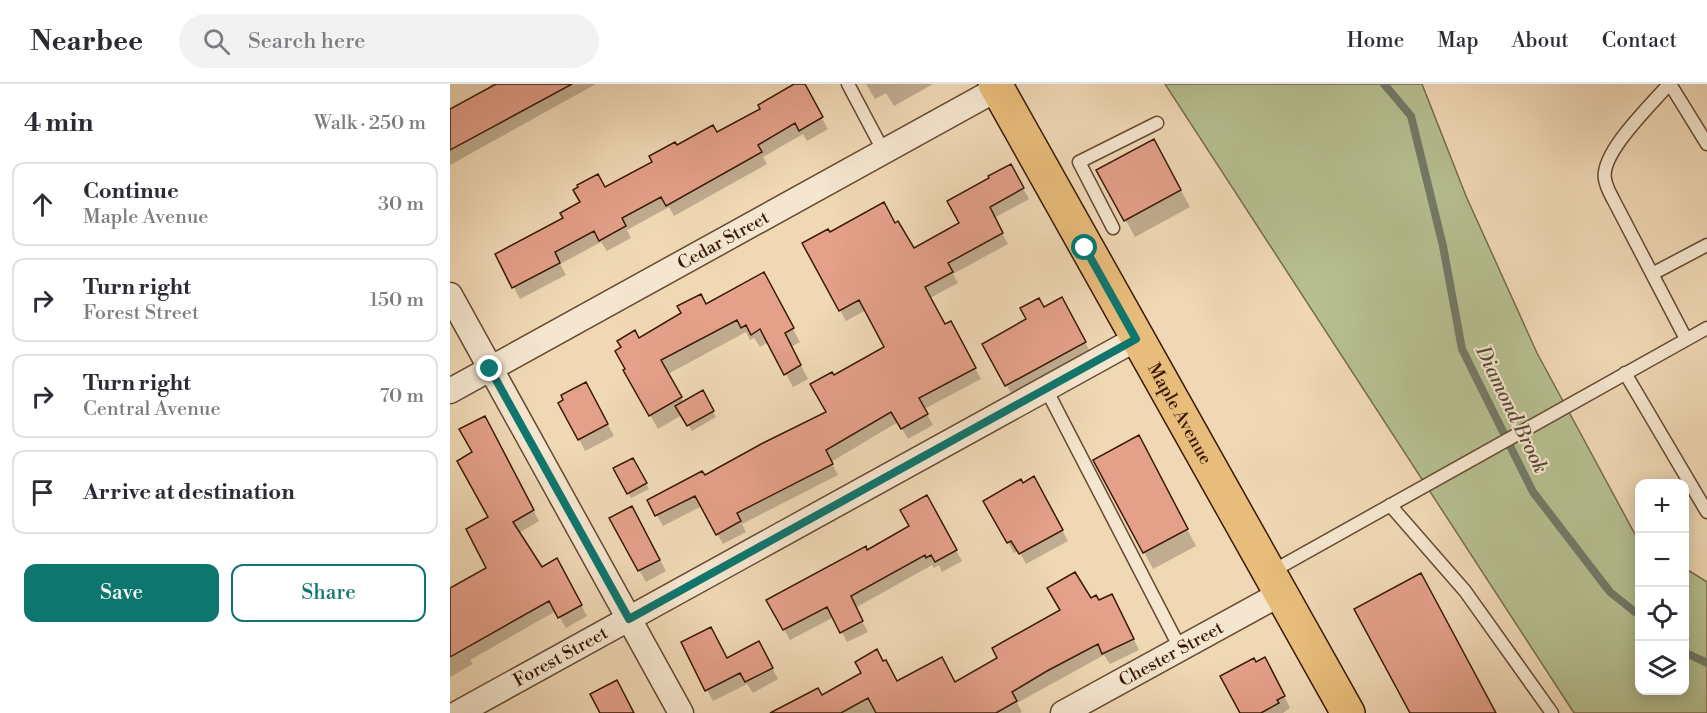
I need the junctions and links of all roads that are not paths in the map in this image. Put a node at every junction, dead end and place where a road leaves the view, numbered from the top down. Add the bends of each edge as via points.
1 (848, 84) edge
2 (1669, 84) edge
3 (999, 86) edge
4 (1157, 123) dead end
5 (1707, 144) edge
6 (884, 152) junction
7 (1113, 228) dead end
8 (1707, 245) edge
9 (1652, 274) junction
10 (450, 295) edge
11 (1707, 328) edge
12 (1136, 339) junction
13 (1686, 339) junction
14 (490, 369) junction
15 (1625, 374) junction
16 (1046, 389) junction
17 (450, 391) edge
18 (1390, 505) junction
19 (1707, 512) edge
20 (1274, 583) junction
21 (629, 619) junction
22 (1180, 648) junction
23 (458, 713) edge
24 (681, 713) edge
25 (1063, 713) edge
26 (1348, 713) edge
27 (1552, 713) edge

1 - 6 lane
2 - 5 lane
2 - 9 lane via 1617,144 1607,159 1605,178
3 - 6 street, Cedar Street
3 - 12 main road, Maple Avenue
4 - 7 lane via 1079,162
6 - 14 street, Cedar Street
8 - 9 lane
9 - 13 lane
10 - 14 street
11 - 13 lane
12 - 16 street, Forest Street
12 - 20 main road, Maple Avenue
13 - 15 lane
14 - 17 street, Cedar Street
14 - 21 street
15 - 18 lane
15 - 19 lane
16 - 21 street, Forest Street
16 - 22 lane
18 - 20 lane
18 - 27 lane via 1465,591
20 - 22 street, Chester Street
20 - 26 main road, Maple Avenue
21 - 23 street, Forest Street
21 - 24 street
22 - 25 street, Chester Street

